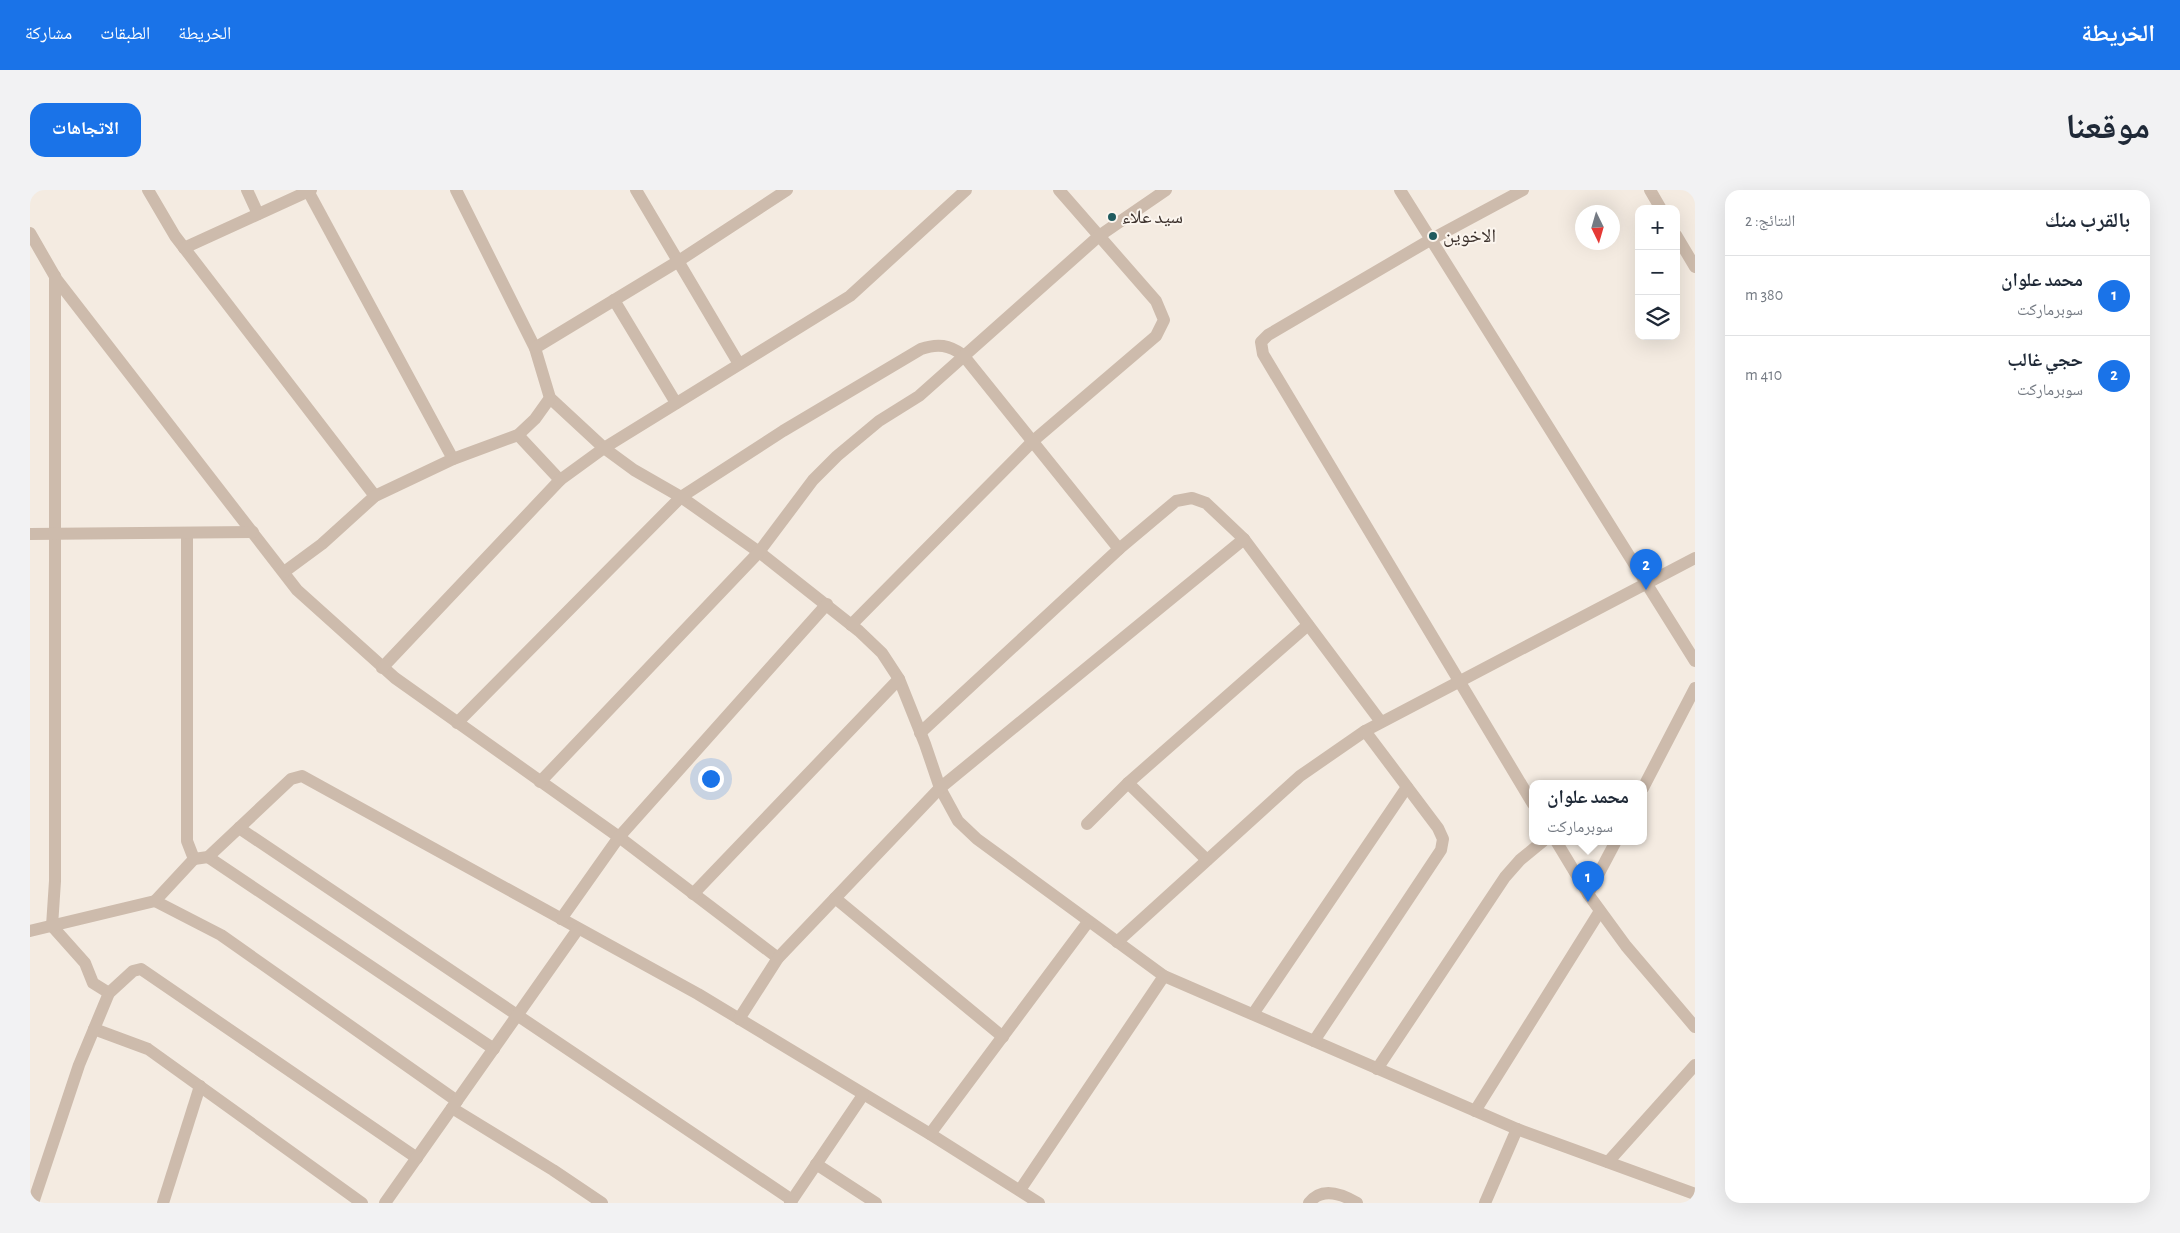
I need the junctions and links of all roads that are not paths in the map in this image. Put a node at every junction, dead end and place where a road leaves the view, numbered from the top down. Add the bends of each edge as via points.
1 (148, 190) edge
2 (247, 190) edge
3 (456, 190) edge
4 (636, 190) edge
5 (787, 190) edge
6 (966, 190) edge
7 (1060, 190) edge
8 (1166, 190) edge
9 (1400, 190) edge
10 (1523, 190) edge
11 (1650, 190) edge
12 (309, 191) edge
13 (1659, 205) edge
14 (258, 214) junction
15 (30, 233) edge
16 (1099, 236) junction
17 (1430, 240) junction
18 (1680, 242) edge
19 (184, 248) junction
20 (677, 262) junction
21 (1695, 267) edge
22 (55, 276) junction
23 (614, 300) junction
24 (535, 348) junction
25 (963, 355) junction
26 (739, 364) junction
27 (550, 398) junction
28 (676, 403) junction
29 (518, 435) junction
30 (1033, 441) junction
31 (604, 448) junction
32 (453, 459) junction
33 (560, 480) junction
34 (375, 496) junction
35 (681, 498) junction
36 (253, 532) junction
37 (187, 533) junction
38 (30, 534) edge
39 (55, 534) junction
40 (1244, 539) junction
41 (1119, 549) junction
42 (759, 552) junction
43 (1695, 558) edge
44 (284, 572) junction
45 (1646, 583) junction
46 (826, 604) junction
47 (851, 624) junction
48 (1308, 625) junction
49 (1694, 657) edge
50 (382, 668) junction
51 (899, 679) junction
52 (1458, 682) junction
53 (1695, 688) edge
54 (1381, 722) junction
55 (457, 723) junction
56 (1365, 731) junction
57 (920, 732) junction
58 (1647, 780) edge
59 (540, 782) junction
60 (1128, 783) junction
61 (1407, 787) junction
62 (940, 788) junction
63 (1529, 797) edge
64 (1087, 824) dead end
65 (239, 828) junction
66 (619, 837) junction
67 (1538, 845) edge
68 (1558, 845) edge
69 (1614, 845) edge
70 (208, 857) junction
71 (194, 859) junction
72 (1207, 860) junction
73 (693, 894) junction
74 (1588, 894) junction
75 (835, 898) junction
76 (155, 901) junction
77 (1600, 911) junction
78 (561, 920) junction
79 (1088, 922) junction
80 (52, 926) junction
81 (578, 929) junction
82 (30, 931) edge
83 (1117, 942) junction
84 (778, 958) junction
85 (1164, 976) junction
86 (109, 993) junction
87 (1253, 1014) junction
88 (517, 1016) junction
89 (739, 1019) junction
90 (1695, 1027) edge
91 (94, 1029) junction
92 (1003, 1037) junction
93 (1314, 1041) junction
94 (494, 1049) junction
95 (1695, 1065) edge
96 (1377, 1069) junction
97 (200, 1086) junction
98 (863, 1095) junction
99 (454, 1105) junction
100 (1475, 1111) junction
101 (1517, 1129) junction
102 (930, 1134) junction
103 (417, 1158) junction
104 (1608, 1162) junction
105 (816, 1164) junction
106 (1020, 1190) junction
107 (1695, 1194) edge
108 (791, 1201) edge
109 (388, 1202) edge
110 (33, 1203) edge
111 (163, 1203) edge
112 (362, 1203) edge
113 (602, 1203) edge
114 (876, 1203) edge
115 (1039, 1203) edge
116 (1309, 1203) edge
117 (1357, 1203) edge
118 (1485, 1203) edge

1 - 19 street
2 - 14 street
3 - 24 street
4 - 20 street
5 - 20 street
6 - 26 street via 850,296
7 - 16 street
8 - 16 street
9 - 17 street
10 - 17 street
11 - 13 street
12 - 14 street
12 - 32 street
14 - 19 street
15 - 22 street
16 - 25 street
16 - 30 street via 1156,302 1164,320 1156,336
17 - 45 street
17 - 52 street via 1261,342 1263,354
18 - 21 street
19 - 34 street
20 - 23 street
20 - 26 street
22 - 36 street
22 - 39 street
23 - 24 street
23 - 28 street
24 - 27 street
25 - 30 street
25 - 35 street via 951,346 921,349 782,431
25 - 42 street via 919,396 879,421 837,456 813,480
26 - 28 street
27 - 29 street
27 - 31 street
28 - 31 street
29 - 32 street
29 - 33 street
30 - 41 street
30 - 47 street
31 - 33 street
31 - 35 street
32 - 34 street
33 - 50 street
34 - 44 street via 322,544
35 - 42 street
35 - 55 street
36 - 37 street
36 - 44 street
37 - 39 street
37 - 71 street via 187,832
38 - 39 street
39 - 80 street
40 - 41 street via 1206,503 1192,498 1176,501
40 - 48 street
40 - 62 street
41 - 57 street
42 - 46 street
42 - 59 street
43 - 45 street
44 - 50 street via 297,590
45 - 49 street
45 - 52 street
46 - 47 street
46 - 66 street
47 - 51 street via 882,652
48 - 54 street
48 - 60 street
50 - 55 street
51 - 57 street
51 - 73 street
52 - 54 street
52 - 63 street
53 - 58 street
54 - 56 street
55 - 59 street
56 - 61 street
56 - 72 street via 1300,776
57 - 62 street
59 - 66 street
60 - 64 street
60 - 72 street
61 - 87 street
61 - 93 street via 1438,828 1443,839 1440,850
62 - 75 street
62 - 79 street via 958,821 977,839
65 - 70 street
65 - 78 street via 291,779 302,776
65 - 88 street
66 - 73 street
66 - 78 street
67 - 96 street via 1505,877
68 - 74 street
69 - 74 street
70 - 71 street
70 - 94 street
71 - 76 street
72 - 83 street
73 - 84 street
74 - 77 street
75 - 84 street
75 - 92 street
76 - 80 street
76 - 99 street via 221,935
77 - 90 street
77 - 100 street
78 - 81 street
79 - 83 street
79 - 92 street
80 - 82 street
80 - 86 street via 85,963 93,982
81 - 88 street
81 - 89 street
83 - 85 street
84 - 89 street
85 - 87 street
85 - 106 street
86 - 91 street
86 - 103 street via 133,971 141,970
87 - 93 street
88 - 94 street
88 - 108 street
89 - 98 street
91 - 97 street via 148,1049
91 - 110 street
92 - 102 street
93 - 96 street
94 - 99 street
95 - 104 street
96 - 100 street
97 - 111 street
97 - 112 street
98 - 102 street
98 - 105 street
99 - 103 street
99 - 113 street
100 - 101 street
101 - 104 street
101 - 118 street
102 - 106 street
103 - 109 street
104 - 107 street
105 - 108 street
105 - 114 street
106 - 115 street
116 - 117 street via 1324,1193 1340,1193

